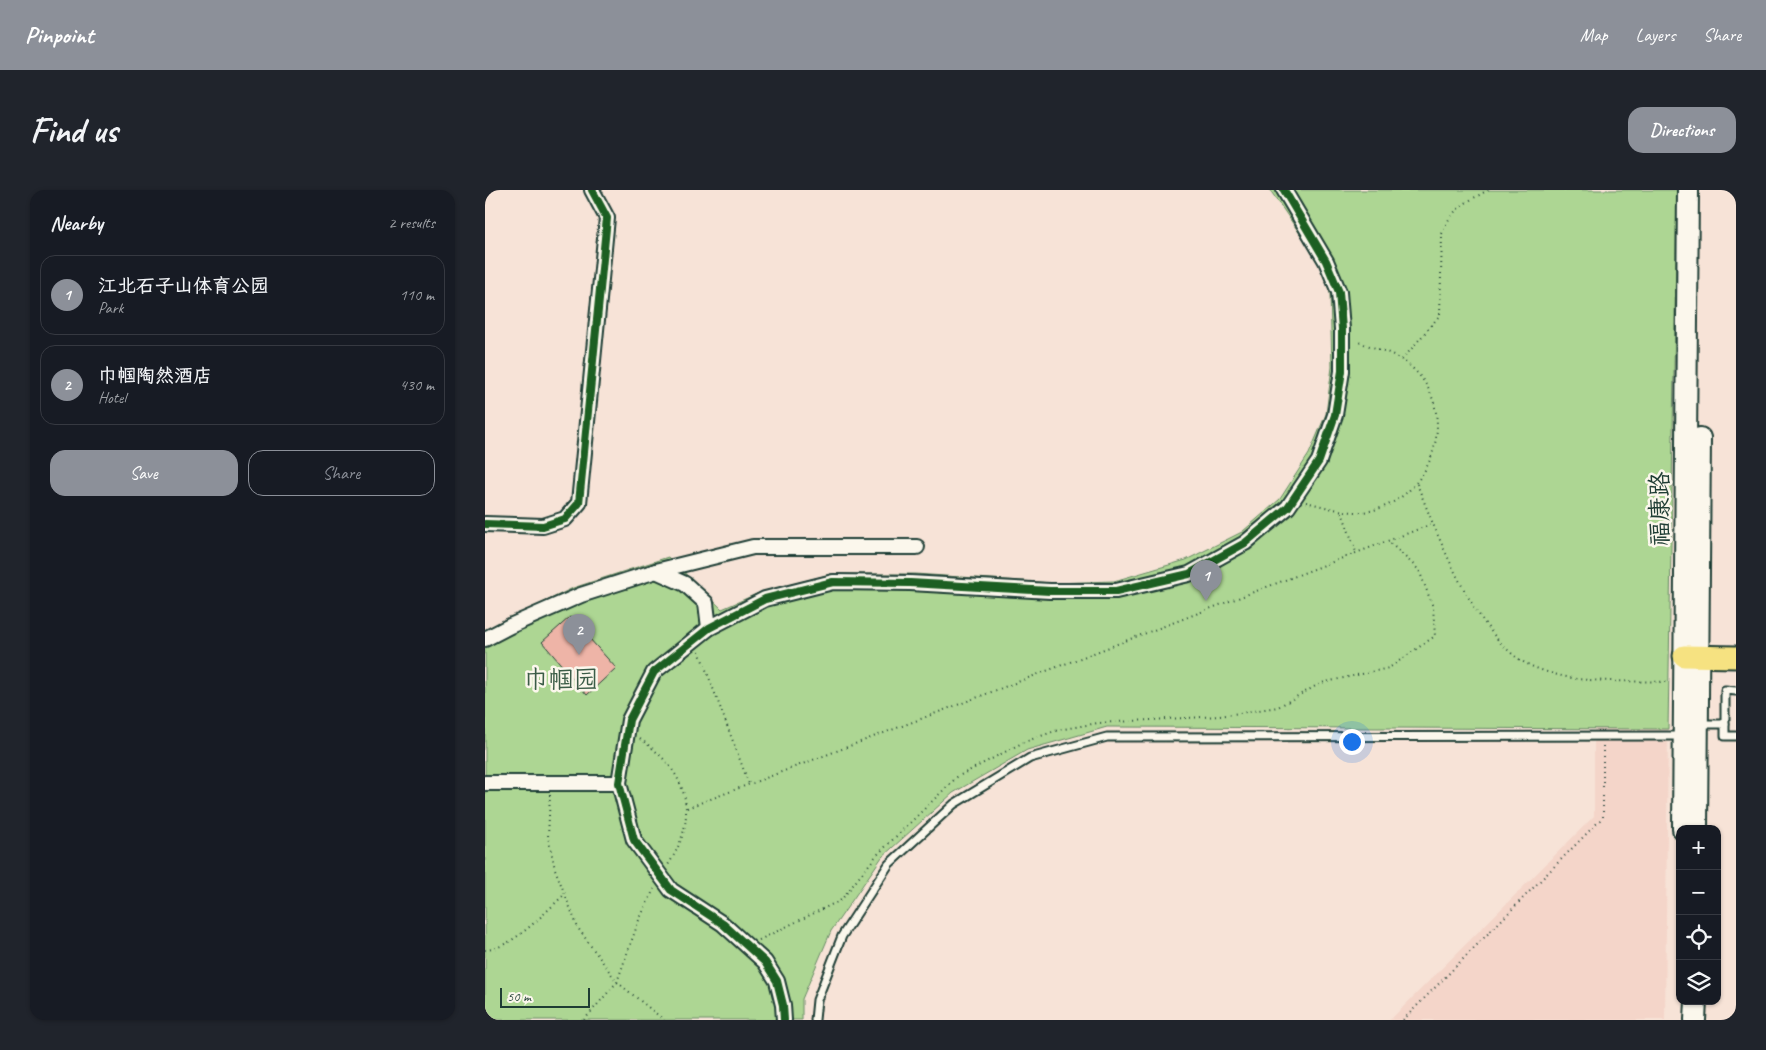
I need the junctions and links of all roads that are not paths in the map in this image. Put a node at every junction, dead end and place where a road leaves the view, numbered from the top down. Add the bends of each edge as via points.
1 (591, 190) edge
2 (1284, 190) edge
3 (1688, 190) edge
4 (1700, 190) edge
5 (485, 524) edge
6 (917, 547) dead end
7 (655, 571) junction
8 (709, 628) junction
9 (485, 639) edge
10 (1736, 644) edge
11 (1691, 650) junction
12 (1736, 657) edge
13 (1736, 690) edge
14 (1698, 724) junction
15 (1725, 724) junction
16 (1681, 736) dead end
17 (1736, 736) edge
18 (485, 783) edge
19 (619, 783) junction
20 (1683, 825) edge
21 (1697, 825) edge
22 (1682, 1005) edge
23 (1696, 1005) edge
24 (783, 1020) edge
25 (815, 1020) edge
26 (1682, 1020) edge
27 (1695, 1020) edge

1 - 5 street via 607,218 579,503 565,519 543,526
2 - 8 street via 1329,268 1339,292 1342,370 1335,415 1319,461 1288,507 1245,544 1189,574 1116,591 833,582 765,599
3 - 11 main road, 福康路
4 - 11 main road, 福康路
6 - 7 street via 753,547
7 - 8 street via 685,584 706,604
7 - 9 street via 581,595
8 - 19 street via 654,672 629,720
10 - 11 main road
11 - 12 main road
11 - 14 main road, 福康路
11 - 20 main road, 福康路
13 - 15 lane via 1725,690
14 - 15 lane
14 - 21 main road, 福康路
15 - 17 lane via 1725,736
16 - 25 lane via 1107,737 1030,758 955,804 889,864 842,936 817,1000
18 - 19 street
19 - 24 street via 634,840 671,890 723,924 765,962 777,981
22 - 26 main road
23 - 27 main road

